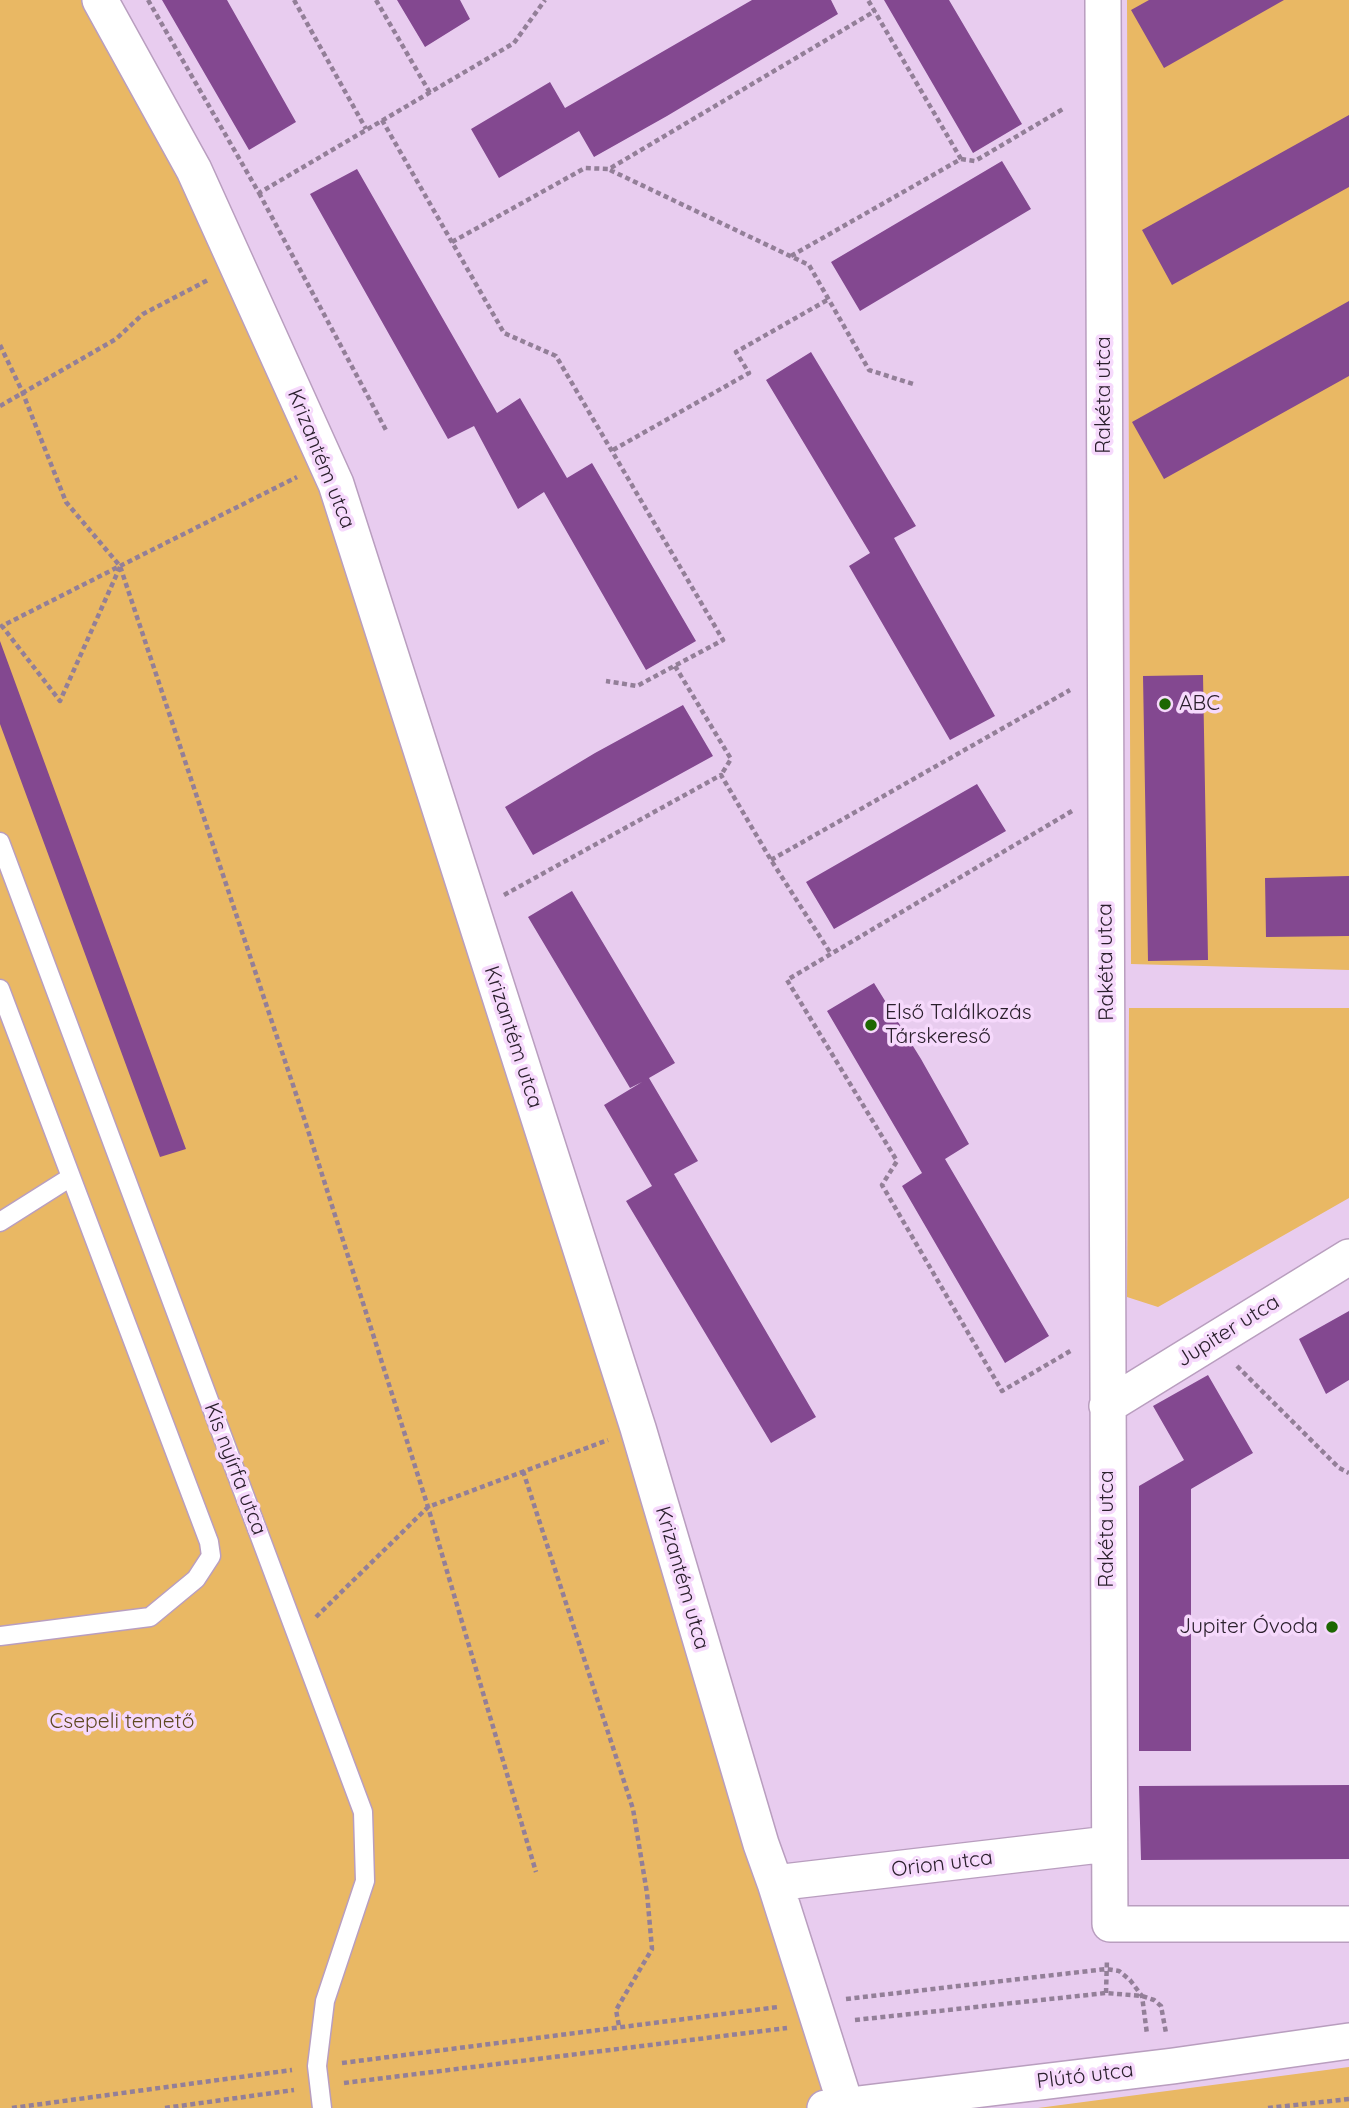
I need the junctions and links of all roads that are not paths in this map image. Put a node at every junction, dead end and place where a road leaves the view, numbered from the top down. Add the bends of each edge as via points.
1 (100, 0) edge
2 (1103, 0) edge
3 (0, 842) edge
4 (0, 989) edge
5 (71, 1177) junction
6 (0, 1222) edge
7 (1349, 1257) edge
8 (1107, 1406) junction
9 (0, 1636) edge
10 (1108, 1844) junction
11 (775, 1883) junction
12 (1349, 1924) edge
13 (1349, 2041) edge
14 (834, 2107) edge
15 (322, 2108) edge

1 - 11 street, Krizantém utca via 194,170 336,484 638,1428
2 - 8 street, Rakéta utca
3 - 15 lane, Kis nyírfa utca via 363,1812 365,1881 326,2001 317,2066
4 - 5 lane
5 - 6 lane
5 - 9 lane via 211,1556 196,1579 150,1617
7 - 8 street, Jupiter utca
8 - 10 street, Rakéta utca
10 - 11 street, Orion utca
10 - 12 street, Rakéta utca via 1110,1924
11 - 14 street, Krizantém utca via 817,2013
13 - 14 street, Plútó utca

